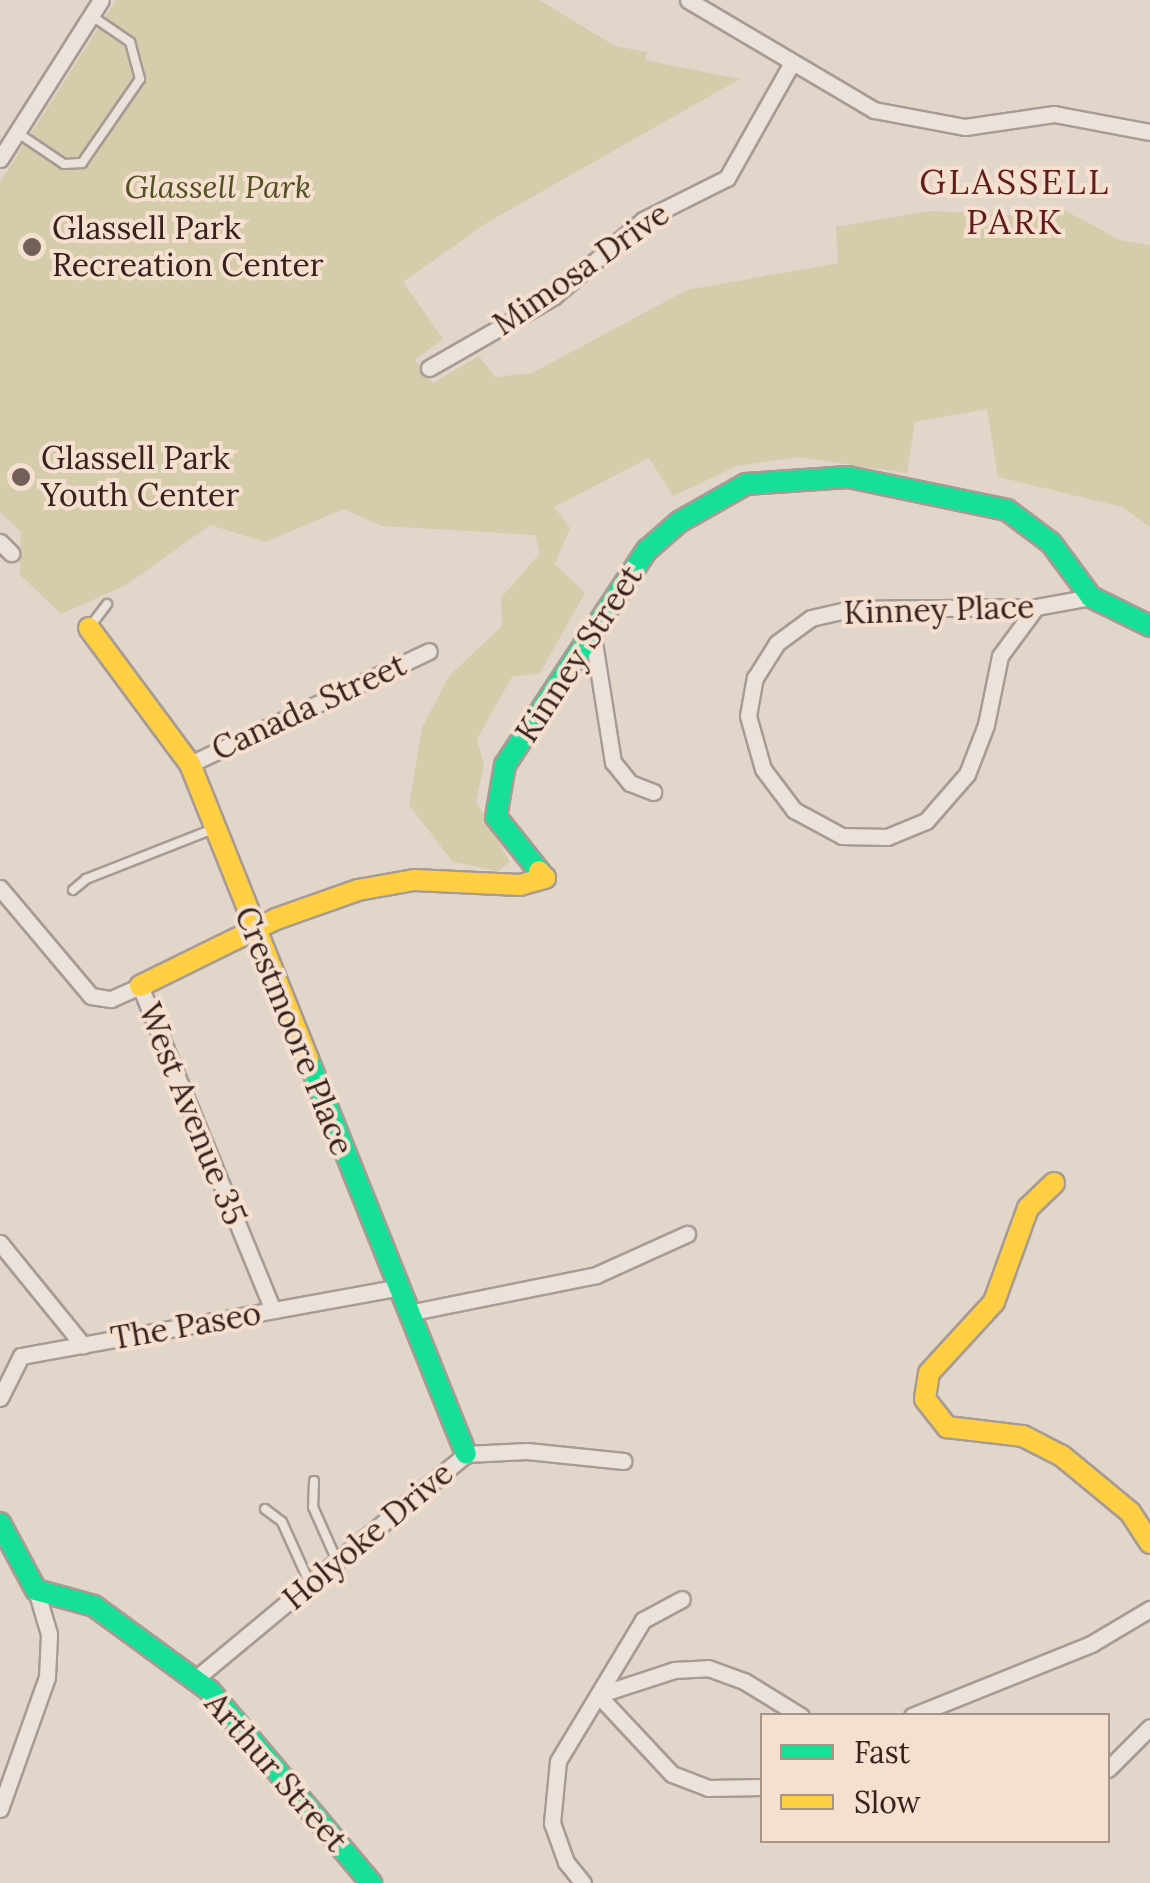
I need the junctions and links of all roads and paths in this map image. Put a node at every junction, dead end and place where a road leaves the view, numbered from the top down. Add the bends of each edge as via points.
1 (688, 0) edge
2 (96, 5) edge
3 (790, 66) junction
4 (1150, 132) edge
5 (18, 133) junction
6 (0, 160) edge
7 (429, 368) dead end
8 (1092, 597) junction
9 (107, 604) dead end
10 (1036, 608) junction
11 (1150, 626) edge
12 (89, 628) joint
13 (593, 636) junction
14 (429, 650) dead end
15 (190, 764) junction
16 (653, 792) dead end
17 (213, 829) junction
18 (0, 888) edge
19 (74, 890) dead end
20 (254, 934) junction
21 (140, 986) junction
22 (1054, 1183) dead end
23 (686, 1234) dead end
24 (0, 1244) edge
25 (398, 1288) junction
26 (272, 1310) junction
27 (408, 1313) junction
28 (83, 1345) junction
29 (0, 1398) edge
30 (466, 1454) junction
31 (623, 1461) dead end
32 (314, 1481) dead end
33 (266, 1509) dead end
34 (0, 1523) edge
35 (1150, 1543) edge
36 (337, 1561) junction
37 (310, 1584) junction
38 (36, 1590) junction
39 (682, 1599) dead end
40 (1150, 1609) edge
41 (194, 1680) junction
42 (598, 1695) junction
43 (793, 1713) edge
44 (920, 1713) edge
45 (1150, 1728) edge
46 (1110, 1768) edge
47 (760, 1786) edge
48 (0, 1809) edge
49 (371, 1883) edge
50 (583, 1883) edge

1 - 3 street
2 - 5 street
2 - 5 lane via 130,42 140,79 82,163 64,164
3 - 4 street via 874,110 946,126 1036,113
3 - 7 street, Mimosa Drive via 727,178 643,220 553,297
5 - 6 street
8 - 10 street, Kinney Place
8 - 11 street, Kinney Street
8 - 13 street, Kinney Street via 1051,543 1007,510 848,477 774,478 746,484 660,536
9 - 12 lane
10 - 10 street, Kinney Place via 1000,656 978,748 942,808 887,837 823,829 782,796 750,734 755,678 777,643 830,612
12 - 15 street, Crestmoore Place
13 - 16 street via 613,762 630,784
13 - 20 street, Kinney Street via 497,784 496,817 503,832 545,878 520,885 386,882 320,902
14 - 15 street, Canada Street
15 - 17 street, Crestmoore Place
17 - 19 lane
17 - 20 street, Crestmoore Place
18 - 21 street, West Avenue 35 via 92,996 111,999
20 - 21 street, Kinney Street
20 - 25 street, Crestmoore Place
21 - 26 street, West Avenue 35
22 - 35 street via 1028,1208 994,1302 928,1373 925,1400 947,1427 1023,1436 1062,1456 1130,1512
23 - 27 street via 596,1275
24 - 28 street
25 - 26 street, The Paseo
25 - 27 street, Crestmoore Place
26 - 28 street, The Paseo
27 - 30 street, Crestmoore Place
28 - 29 street, The Paseo via 21,1356
30 - 31 street, Holyoke Drive via 545,1452
30 - 36 street, Holyoke Drive
32 - 36 lane via 313,1506
33 - 37 lane via 282,1522
34 - 38 street
36 - 37 street, Holyoke Drive
37 - 41 street, Holyoke Drive
38 - 41 street, Arthur Street via 94,1606
38 - 48 street via 48,1634 46,1678
39 - 42 street via 643,1620
40 - 44 street via 1092,1644
41 - 49 street, Arthur Street
42 - 43 street via 674,1670 708,1668 744,1680
42 - 47 street via 672,1774 708,1788
42 - 50 street via 558,1761 550,1804 557,1842
45 - 46 street

